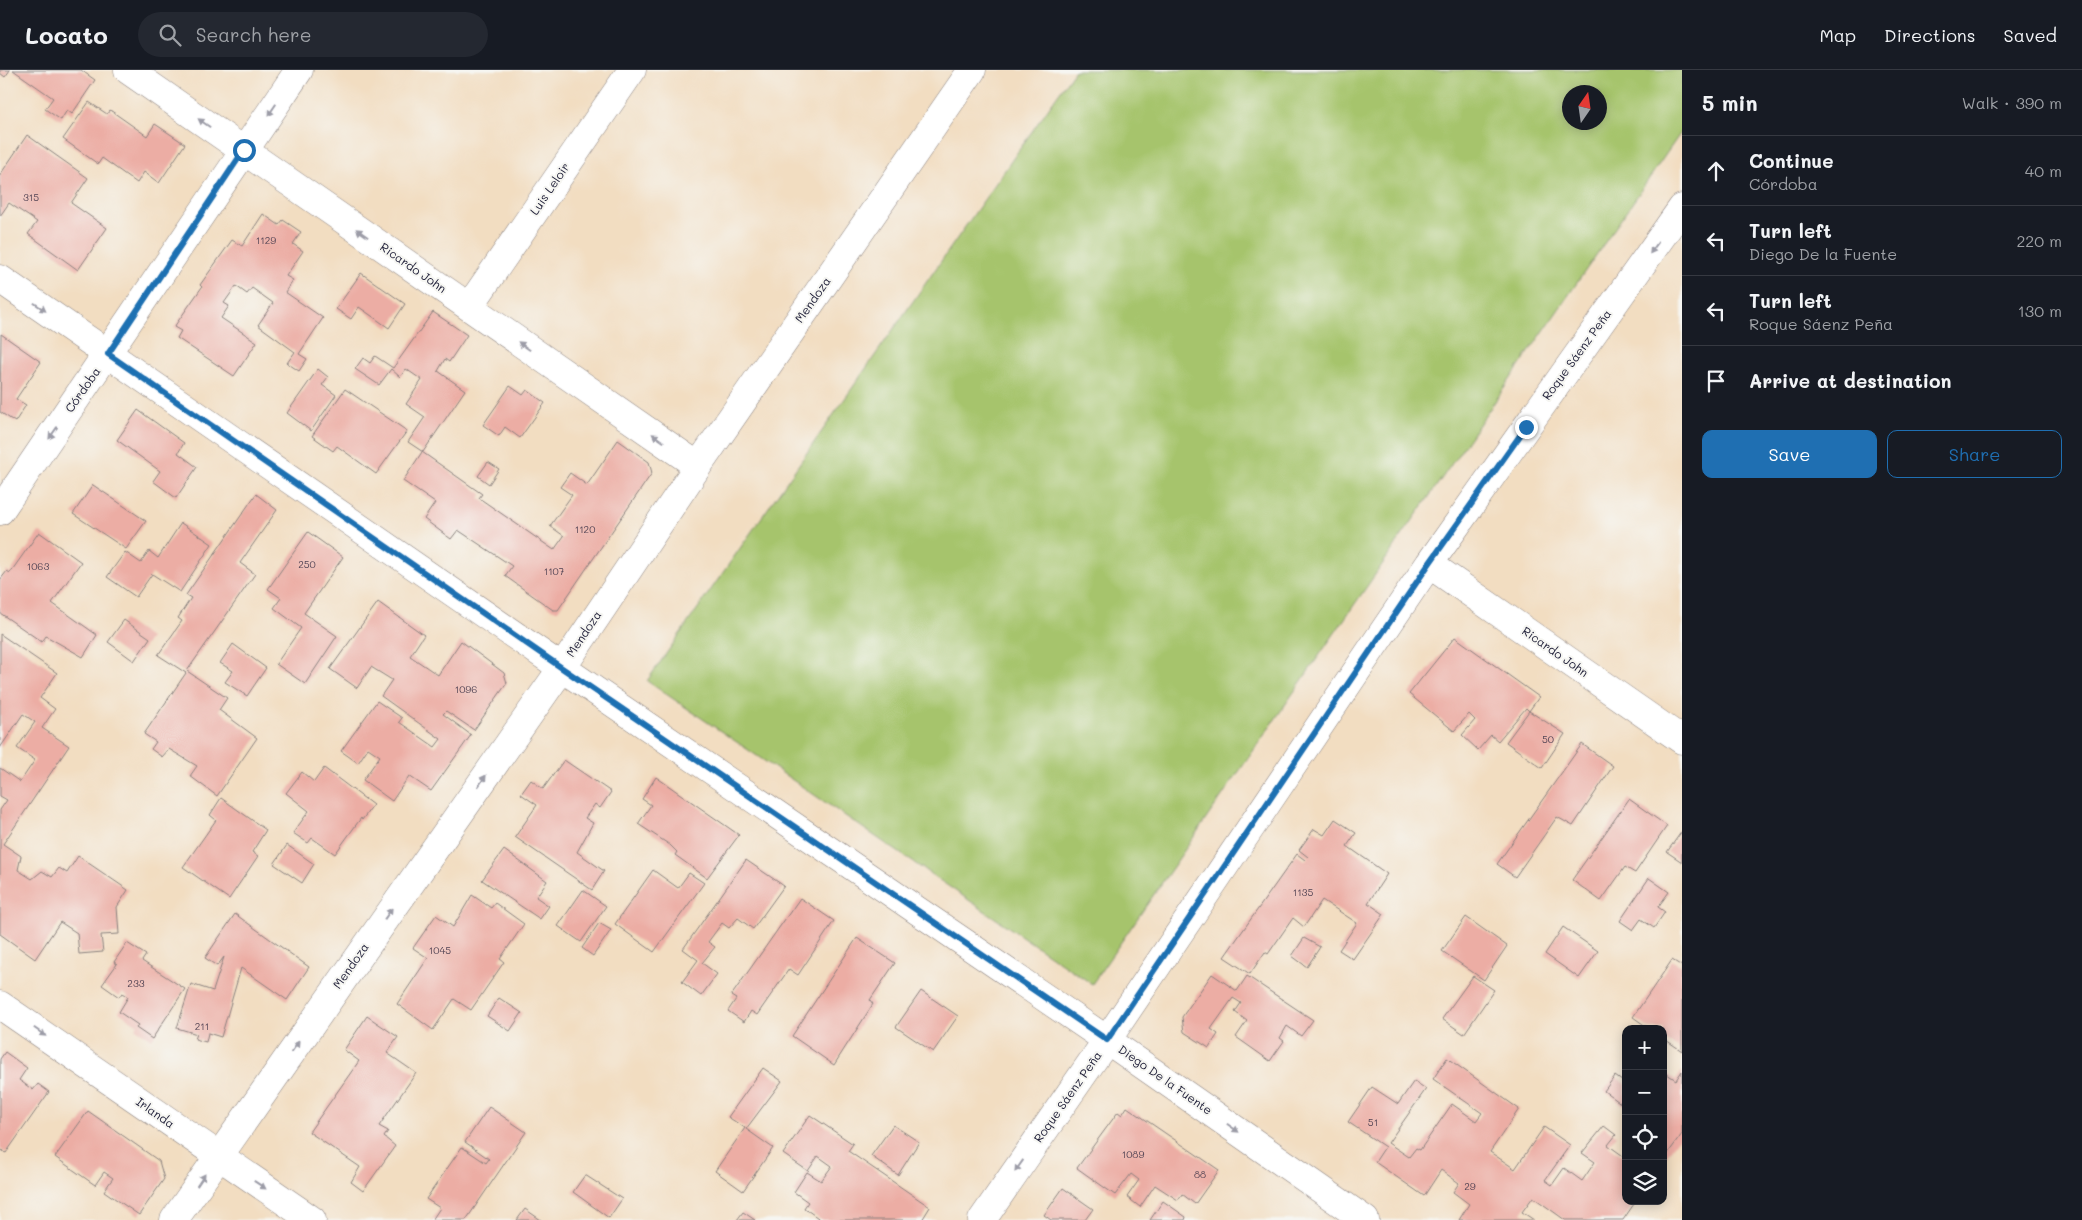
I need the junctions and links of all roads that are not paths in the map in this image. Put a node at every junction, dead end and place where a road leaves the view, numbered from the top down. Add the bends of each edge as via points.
1 (128, 70) edge
2 (299, 70) edge
3 (632, 70) edge
4 (972, 70) edge
5 (244, 150) junction
6 (1682, 208) edge
7 (0, 279) edge
8 (469, 307) junction
9 (108, 354) junction
10 (698, 466) junction
11 (0, 511) edge
12 (1429, 564) junction
13 (562, 668) junction
14 (1682, 740) edge
15 (0, 1004) edge
16 (1107, 1040) junction
17 (218, 1156) junction
18 (174, 1220) edge
19 (312, 1220) edge
20 (982, 1220) edge
21 (1365, 1220) edge

5 -> 1 street, Ricardo John
2 -> 5 street, Córdoba
3 - 8 street, Luis Leloir
4 - 10 street, Mendoza
8 -> 5 street, Ricardo John
5 - 9 street, Córdoba
6 -> 12 street, Roque Sáenz Peña
7 -> 9 street, Diego De la Fuente
10 -> 8 street, Ricardo John
9 -> 11 street, Córdoba
9 - 13 street, Diego De la Fuente
10 - 13 street, Mendoza
12 - 14 street, Ricardo John
12 - 16 street, Roque Sáenz Peña
13 - 16 street, Diego De la Fuente
17 -> 13 street, Mendoza
15 -> 17 street, Irlanda
16 -> 20 street, Roque Sáenz Peña
16 -> 21 street, Diego De la Fuente
18 -> 17 street, Mendoza
17 -> 19 street, Irlanda

